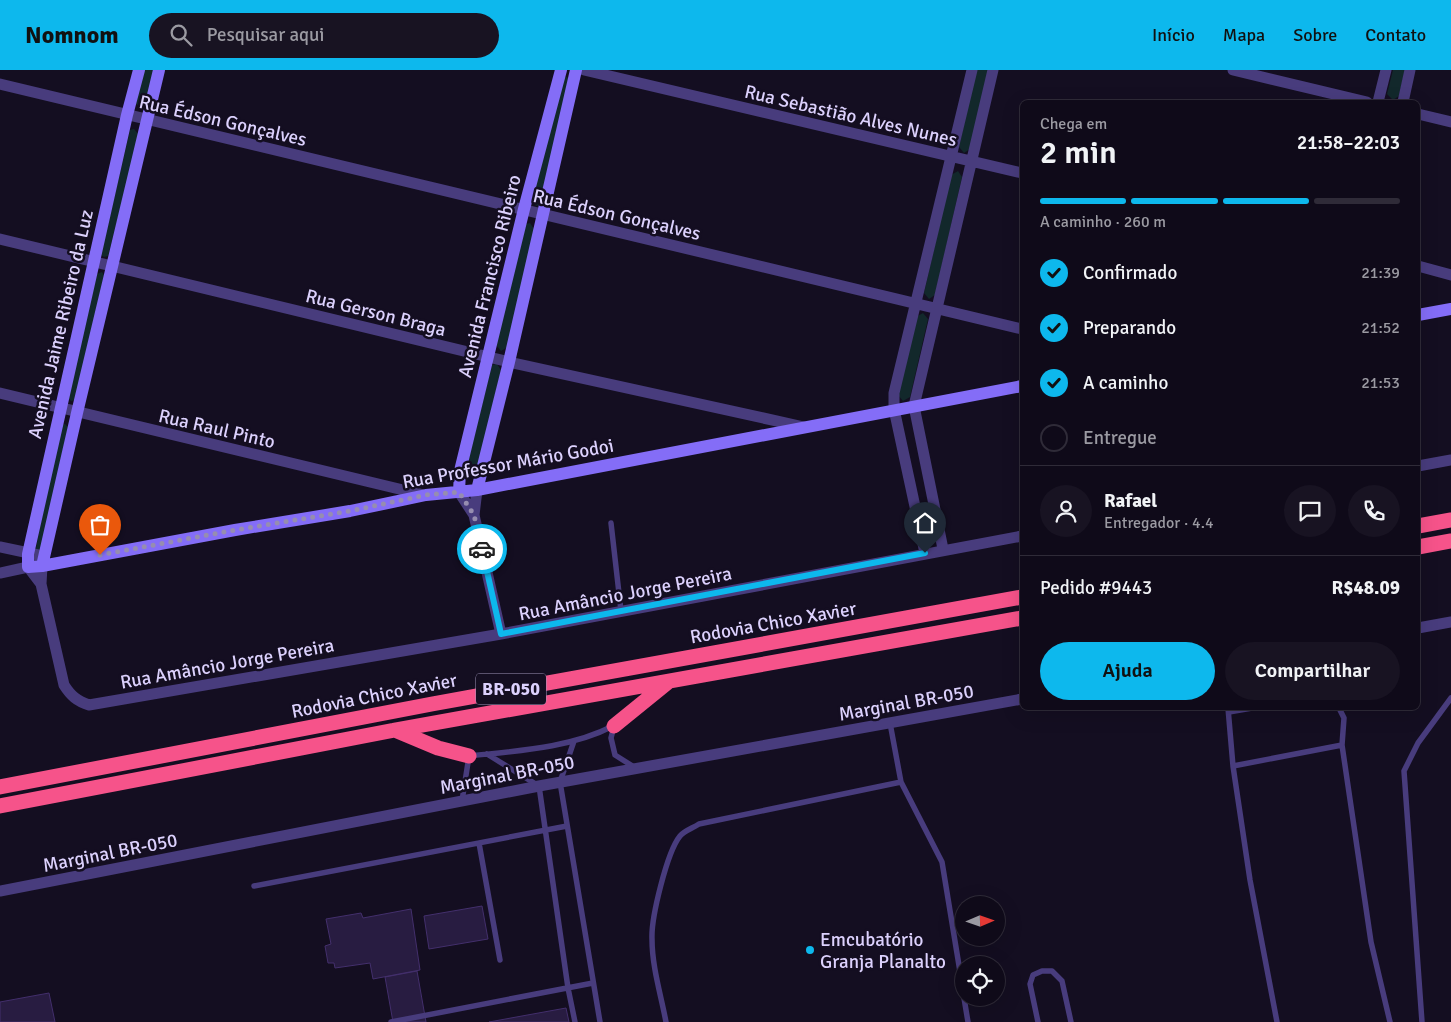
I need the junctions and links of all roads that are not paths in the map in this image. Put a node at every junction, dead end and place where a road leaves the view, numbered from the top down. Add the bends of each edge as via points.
1 (139, 70) edge
2 (159, 70) edge
3 (561, 70) edge
4 (576, 70) edge
5 (584, 70) edge
6 (972, 70) edge
7 (993, 70) edge
8 (1233, 70) edge
9 (1386, 70) edge
10 (1410, 70) edge
11 (0, 84) edge
12 (1359, 100) edge
13 (1378, 100) edge
14 (1403, 100) edge
15 (1420, 114) edge
16 (127, 115) junction
17 (146, 120) junction
18 (1451, 122) edge
19 (951, 157) junction
20 (971, 161) junction
21 (1020, 173) edge
22 (524, 209) junction
23 (542, 214) junction
24 (0, 239) edge
25 (94, 262) junction
26 (113, 266) junction
27 (1420, 267) edge
28 (1451, 275) edge
29 (917, 303) junction
30 (937, 309) junction
31 (1451, 309) edge
32 (1420, 315) edge
33 (1020, 328) edge
34 (488, 356) junction
35 (509, 362) junction
36 (1020, 386) edge
37 (0, 393) edge
38 (914, 406) junction
39 (60, 408) junction
40 (894, 409) junction
41 (76, 413) junction
42 (804, 427) junction
43 (1451, 460) edge
44 (1420, 466) edge
45 (477, 490) junction
46 (459, 492) junction
47 (426, 495) junction
48 (474, 515) junction
49 (1451, 520) edge
50 (611, 523) dead end
51 (1420, 526) edge
52 (1020, 536) edge
53 (1451, 540) edge
54 (0, 547) edge
55 (1420, 547) edge
56 (943, 550) junction
57 (925, 553) junction
58 (28, 554) junction
59 (43, 561) junction
60 (28, 567) junction
61 (0, 573) edge
62 (41, 584) junction
63 (1020, 597) edge
64 (621, 611) junction
65 (1020, 618) edge
66 (1451, 622) edge
67 (1420, 628) edge
68 (501, 634) junction
69 (668, 682) junction
70 (64, 685) joint
71 (1451, 698) edge
72 (1020, 699) edge
73 (1228, 710) edge
74 (1340, 710) edge
75 (890, 723) junction
76 (614, 726) junction
77 (395, 730) junction
78 (574, 741) junction
79 (1342, 745) junction
80 (487, 754) junction
81 (469, 756) junction
82 (1233, 766) junction
83 (637, 768) junction
84 (560, 782) junction
85 (902, 782) junction
86 (539, 786) junction
87 (0, 787) edge
88 (462, 800) junction
89 (0, 806) edge
90 (567, 826) junction
91 (546, 830) junction
92 (479, 843) junction
93 (254, 886) dead end
94 (0, 891) edge
95 (957, 956) edge
96 (500, 960) dead end
97 (593, 983) junction
98 (568, 988) junction
99 (965, 1006) edge
100 (391, 1022) edge
101 (575, 1022) edge
102 (600, 1022) edge
103 (666, 1022) edge
104 (968, 1022) edge
105 (1038, 1022) edge
106 (1071, 1022) edge
107 (1277, 1022) edge
108 (1390, 1022) edge
109 (1422, 1022) edge

1 - 16 street, Avenida Jaime Ribeiro da Luz
2 - 17 street, Avenida Jaime Ribeiro da Luz
3 - 22 street, Avenida Francisco Ribeiro
4 - 23 street, Avenida Francisco Ribeiro
5 - 19 street, Rua Sebastião Alves Nunes
6 - 19 street
7 - 20 street
8 - 12 street
9 - 13 street
10 - 14 street
11 - 16 street, Rua Édson Gonçalves
15 - 18 street
16 - 17 street, Rua Édson Gonçalves
16 - 25 street, Avenida Jaime Ribeiro da Luz
17 - 22 street, Rua Édson Gonçalves
17 - 26 street, Avenida Jaime Ribeiro da Luz
19 - 20 street, Rua Sebastião Alves Nunes
19 - 29 street
20 - 21 street, Rua Sebastião Alves Nunes
20 - 30 street
22 - 23 street, Rua Édson Gonçalves
22 - 34 street, Avenida Francisco Ribeiro
23 - 29 street, Rua Édson Gonçalves
23 - 35 street, Avenida Francisco Ribeiro
24 - 25 street, Rua Gerson Braga
25 - 26 street, Rua Gerson Braga
25 - 39 street, Avenida Jaime Ribeiro da Luz
26 - 34 street, Rua Gerson Braga
26 - 41 street, Avenida Jaime Ribeiro da Luz
27 - 28 street
29 - 30 street, Rua Édson Gonçalves
29 - 40 street via 894,393
30 - 33 street, Rua Édson Gonçalves
30 - 38 street
31 - 32 street
34 - 35 street, Rua Gerson Braga
34 - 46 street, Avenida Francisco Ribeiro via 460,471
35 - 42 street, Rua Gerson Braga
35 - 45 street, Avenida Francisco Ribeiro
36 - 38 street, Rua Professor Mário Godoi
37 - 39 street, Rua Raul Pinto
38 - 40 street, Rua Professor Mário Godoi
38 - 56 street
39 - 41 street, Rua Raul Pinto
39 - 58 street, Avenida Jaime Ribeiro da Luz
40 - 42 street, Rua Professor Mário Godoi
40 - 57 street
41 - 47 street, Rua Raul Pinto
41 - 59 street, Avenida Jaime Ribeiro da Luz
42 - 45 street, Rua Professor Mário Godoi
43 - 44 street
45 - 46 street, Rua Professor Mário Godoi
45 - 48 street
46 - 47 street, Rua Professor Mário Godoi
46 - 48 street
47 - 59 street, Rua Professor Mário Godoi via 350,511
48 - 68 street
49 - 51 highway
50 - 64 lane
52 - 56 street, Rua Amâncio Jorge Pereira
53 - 55 highway
54 - 58 street
56 - 57 street, Rua Amâncio Jorge Pereira
57 - 64 street, Rua Amâncio Jorge Pereira
58 - 59 street
58 - 60 street, Avenida Jaime Ribeiro da Luz
59 - 60 street, Rua Professor Mário Godoi
59 - 62 street, Avenida Jaime Ribeiro da Luz
60 - 61 street, Rua Professor Mário Godoi
60 - 62 street, Avenida Jaime Ribeiro da Luz
62 - 70 street, Avenida Jaime Ribeiro da Luz
63 - 87 highway, Rodovia Chico Xavier / BR-050 via 432,704
64 - 68 street, Rua Amâncio Jorge Pereira
65 - 69 highway, Rodovia Chico Xavier / BR-050
66 - 67 street
68 - 70 street, Rua Amâncio Jorge Pereira via 89,704 79,701
69 - 76 highway
69 - 77 highway, Rodovia Chico Xavier / BR-050
71 - 109 lane via 1418,743 1404,771
72 - 75 street, Marginal BR-050
73 - 82 lane
74 - 79 lane via 1344,718
75 - 83 street, Marginal BR-050
75 - 85 lane
76 - 78 lane
76 - 83 lane via 611,738 615,755
77 - 81 highway via 438,748
77 - 89 highway, Rodovia Chico Xavier / BR-050
78 - 80 lane
78 - 84 lane
79 - 82 lane
79 - 108 lane via 1371,942
80 - 81 lane
80 - 86 lane
81 - 88 lane
82 - 107 lane via 1250,880
83 - 84 street, Marginal BR-050
84 - 86 street, Marginal BR-050
84 - 90 lane
85 - 95 lane via 942,862
85 - 103 lane via 699,824 680,836 670,854 652,937
86 - 88 street, Marginal BR-050
86 - 91 lane
88 - 94 street, Marginal BR-050
90 - 91 lane
90 - 97 lane
91 - 92 lane
91 - 98 lane
92 - 93 lane
92 - 96 lane
97 - 98 lane
97 - 102 lane
98 - 100 lane
98 - 101 lane
99 - 104 lane
105 - 106 lane via 1030,984 1033,975 1042,971 1052,971 1062,981

